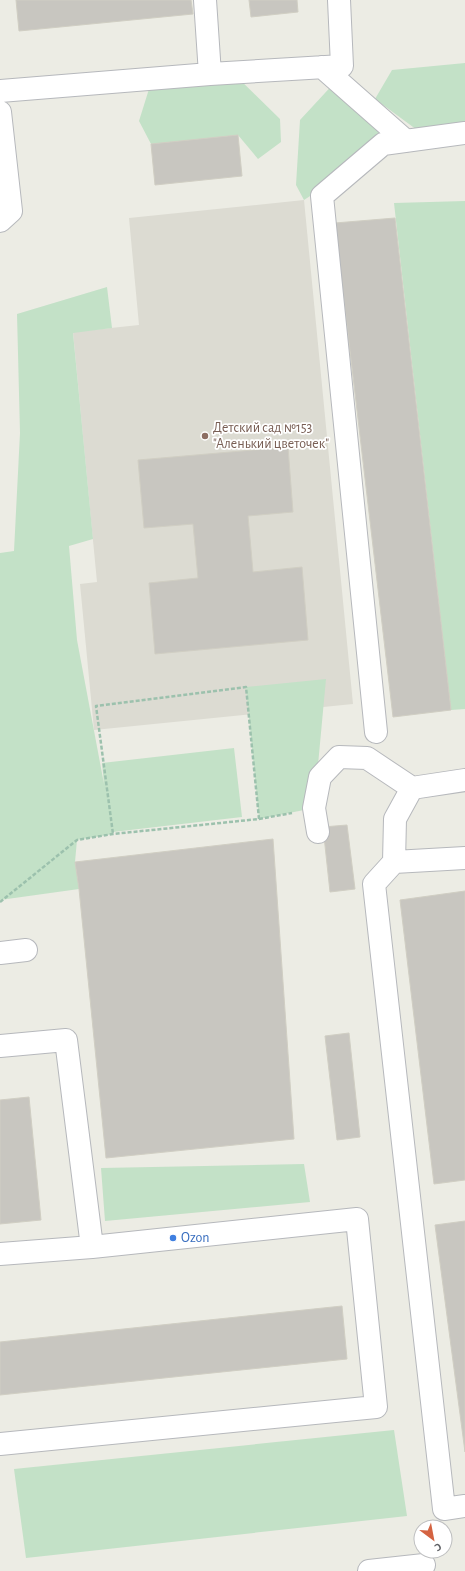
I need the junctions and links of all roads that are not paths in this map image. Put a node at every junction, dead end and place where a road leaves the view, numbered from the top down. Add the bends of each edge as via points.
1 (205, 0) edge
2 (339, 0) edge
3 (322, 67) junction
4 (210, 74) junction
5 (0, 91) edge
6 (0, 112) edge
7 (465, 133) edge
8 (406, 141) junction
9 (0, 221) edge
10 (376, 732) dead end
11 (465, 780) edge
12 (412, 788) junction
13 (318, 832) dead end
14 (465, 858) edge
15 (394, 862) junction
16 (26, 950) dead end
17 (0, 953) edge
18 (0, 1046) edge
19 (92, 1247) junction
20 (0, 1254) edge
21 (0, 1444) edge
22 (449, 1514) edge
23 (427, 1562) edge
24 (369, 1571) edge

1 - 4 lane
2 - 3 lane via 342,66
3 - 4 lane
3 - 8 lane
4 - 5 lane
6 - 9 lane via 11,211
7 - 8 lane
8 - 10 lane via 382,144 322,196
11 - 12 lane
12 - 13 lane via 367,758 339,757 320,777 314,808
12 - 15 lane via 395,820
14 - 15 lane
15 - 22 lane via 374,884
16 - 17 lane
18 - 19 lane via 66,1040
19 - 20 lane
19 - 21 lane via 357,1219 376,1407
23 - 24 lane

